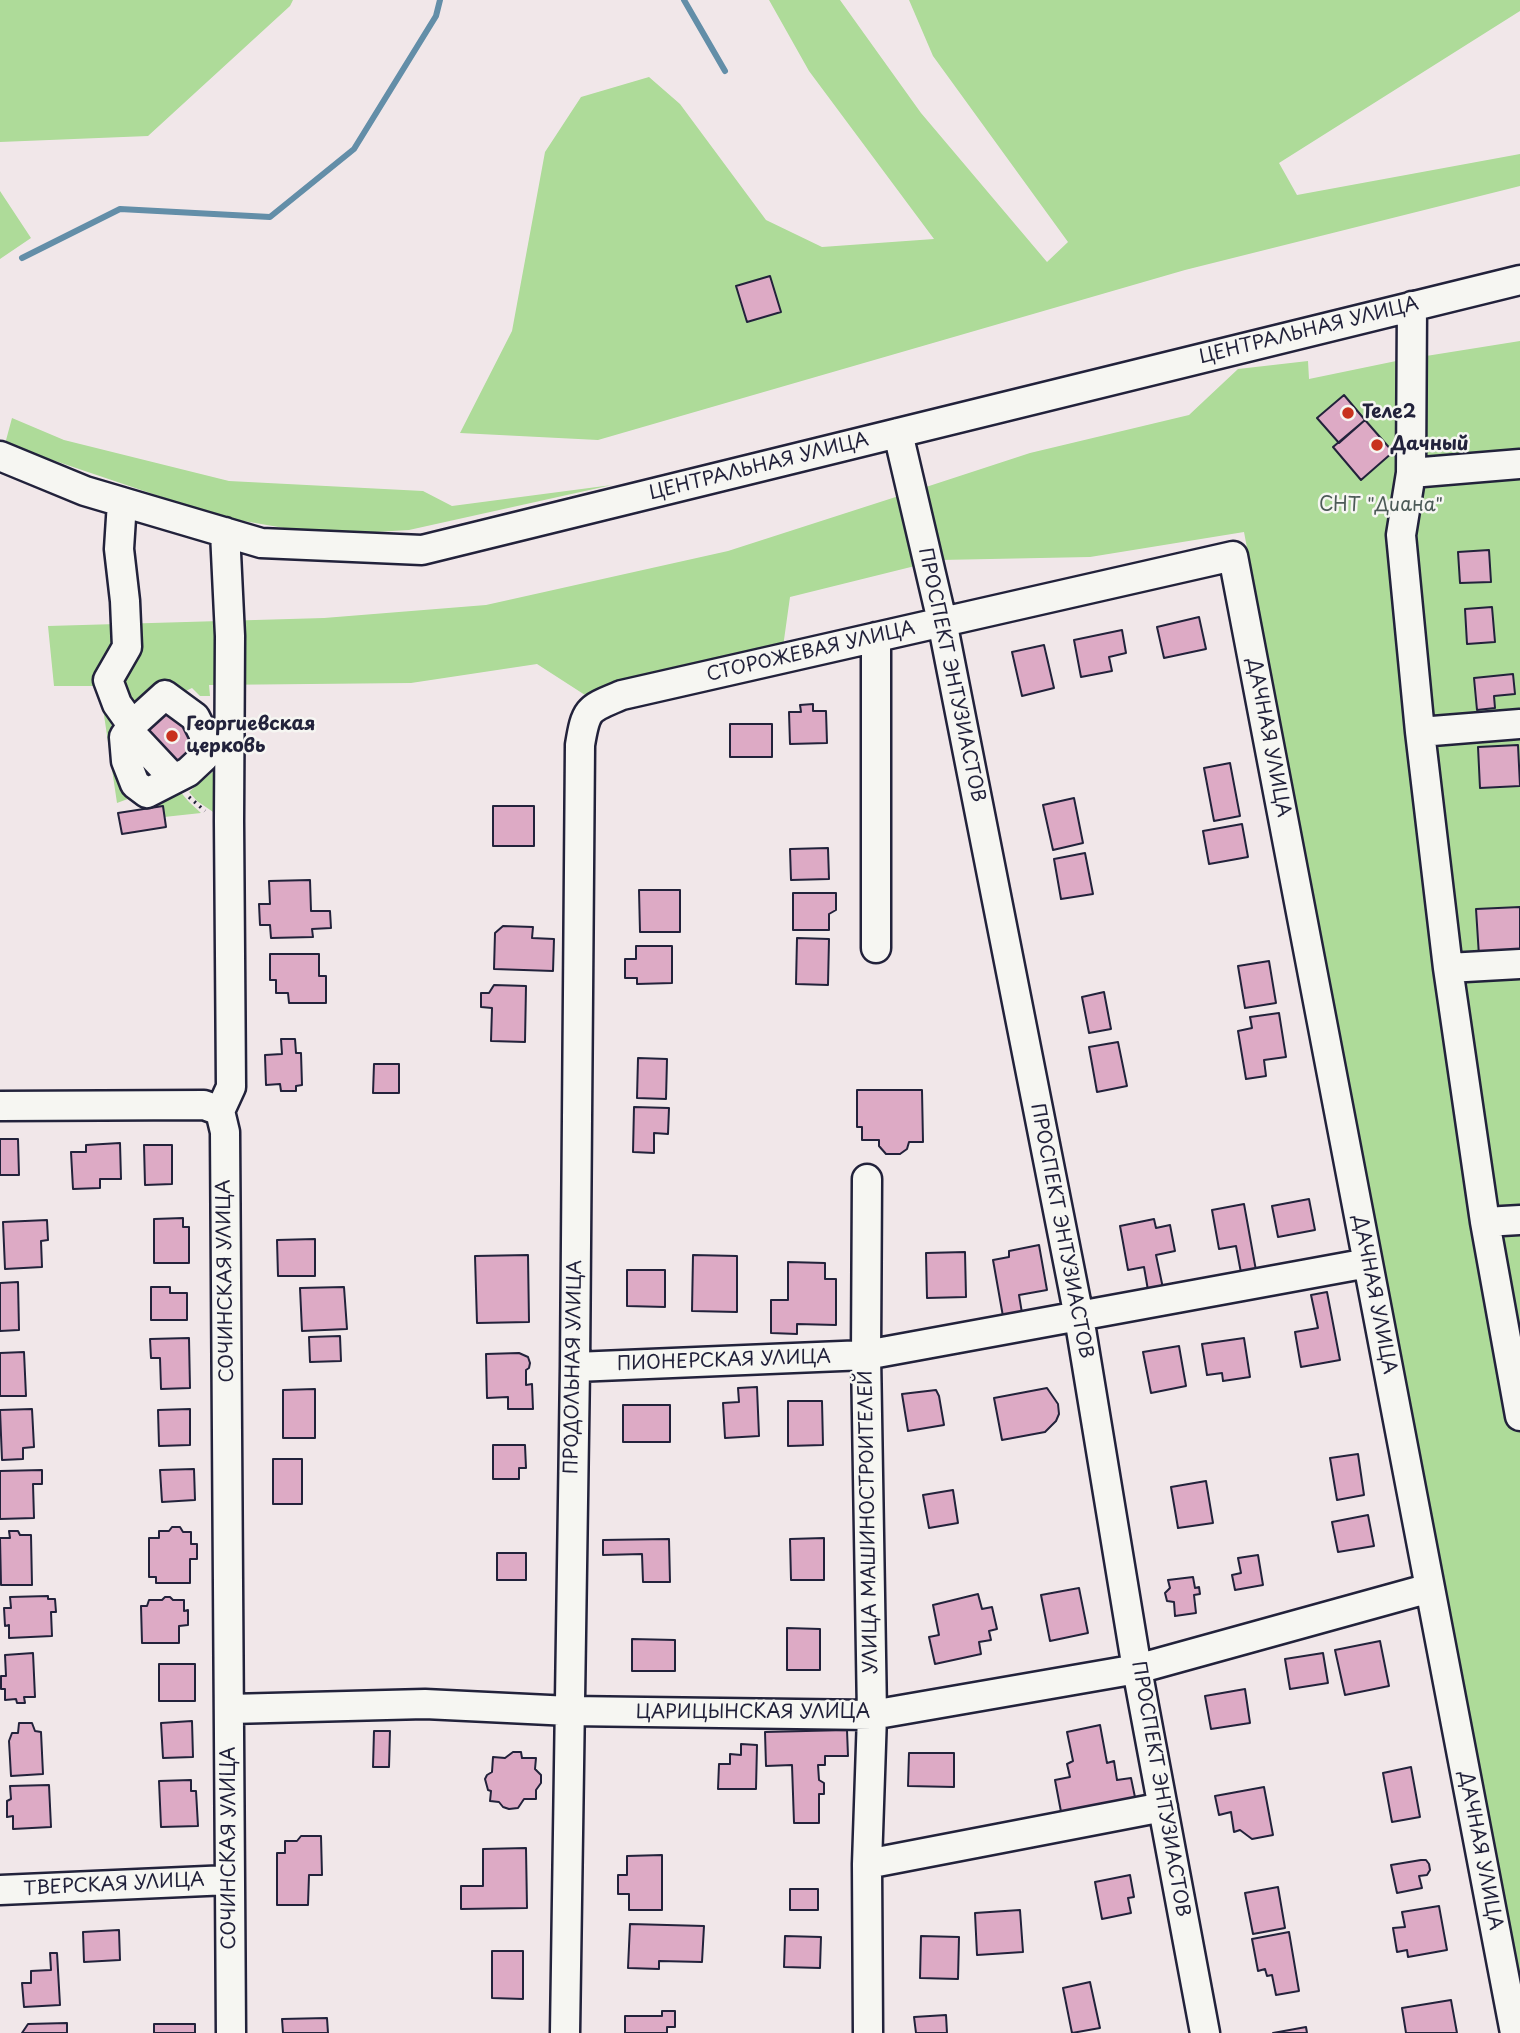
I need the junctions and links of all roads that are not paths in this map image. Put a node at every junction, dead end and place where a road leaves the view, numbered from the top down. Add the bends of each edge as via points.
1 (1520, 280) edge
2 (1412, 306) junction
3 (898, 433) junction
4 (0, 456) edge
5 (1520, 464) edge
6 (1411, 473) junction
7 (122, 502) junction
8 (225, 532) junction
9 (1233, 556) joint
10 (942, 621) junction
11 (876, 637) junction
12 (596, 706) joint
13 (1520, 724) edge
14 (131, 728) junction
15 (1420, 732) junction
16 (876, 948) dead end
17 (1520, 964) edge
18 (1448, 968) junction
19 (0, 1106) edge
20 (220, 1111) junction
21 (867, 1179) dead end
22 (1520, 1220) edge
23 (1485, 1223) junction
24 (1368, 1264) junction
25 (1079, 1317) junction
26 (866, 1354) junction
27 (575, 1367) junction
28 (1520, 1416) edge
29 (1430, 1588) junction
30 (1137, 1669) junction
31 (230, 1709) junction
32 (570, 1711) junction
33 (872, 1715) junction
34 (1163, 1807) junction
35 (867, 1864) junction
36 (229, 1880) junction
37 (0, 1890) edge
38 (231, 2033) edge
39 (565, 2033) edge
40 (868, 2033) edge
41 (1205, 2033) edge
42 (1515, 2033) edge

1 - 2 street, ЦЕНТРАЛЬНАЯ УЛИЦА
2 - 3 street, ЦЕНТРАЛЬНАЯ УЛИЦА
2 - 6 street
3 - 8 street, ЦЕНТРАЛЬНАЯ УЛИЦА via 422,551 261,543
3 - 10 street, ПРОСПЕКТ ЭНТУЗИАСТОВ
4 - 7 street, ЦЕНТРАЛЬНАЯ УЛИЦА
5 - 6 street
6 - 15 street via 1401,535
7 - 8 street, ЦЕНТРАЛЬНАЯ УЛИЦА
7 - 14 street via 119,549 127,647 108,680
8 - 20 street, СОЧИНСКАЯ УЛИЦА via 230,636 231,1087
9 - 10 street, СТОРОЖЕВАЯ УЛИЦА
9 - 24 street, ДАЧНАЯ УЛИЦА
10 - 11 street, СТОРОЖЕВАЯ УЛИЦА
10 - 25 street, ПРОСПЕКТ ЭНТУЗИАСТОВ
11 - 12 street, СТОРОЖЕВАЯ УЛИЦА via 622,695
11 - 16 street
12 - 27 street, ПРОДОЛЬНАЯ УЛИЦА via 584,718 580,745
13 - 15 street
14 - 14 street via 165,695 195,717 204,735 204,757 188,772 147,793 135,784 126,761 124,737
15 - 18 street
17 - 18 street
18 - 23 street
19 - 20 street via 204,1105
20 - 31 street, СОЧИНСКАЯ УЛИЦА via 225,1132
21 - 26 street, УЛИЦА МАШИНОСТРОИТЕЛЕЙ
22 - 23 street
23 - 28 street
24 - 25 street, ПИОНЕРСКАЯ УЛИЦА
24 - 29 street, ДАЧНАЯ УЛИЦА
25 - 26 street, ПИОНЕРСКАЯ УЛИЦА
25 - 30 street, ПРОСПЕКТ ЭНТУЗИАСТОВ
26 - 27 street, ПИОНЕРСКАЯ УЛИЦА
26 - 33 street, УЛИЦА МАШИНОСТРОИТЕЛЕЙ
27 - 32 street, ПРОДОЛЬНАЯ УЛИЦА
29 - 30 street, ЦАРИЦЫНСКАЯ УЛИЦА
29 - 42 street, ДАЧНАЯ УЛИЦА
30 - 33 street, ЦАРИЦЫНСКАЯ УЛИЦА
30 - 34 street, ПРОСПЕКТ ЭНТУЗИАСТОВ
31 - 32 street, ЦАРИЦЫНСКАЯ УЛИЦА via 425,1704
31 - 36 street, СОЧИНСКАЯ УЛИЦА
32 - 33 street, ЦАРИЦЫНСКАЯ УЛИЦА
32 - 39 street, ПРОДОЛЬНАЯ УЛИЦА
33 - 35 street, УЛИЦА МАШИНОСТРОИТЕЛЕЙ
34 - 35 street
34 - 41 street, ПРОСПЕКТ ЭНТУЗИАСТОВ
35 - 40 street, УЛИЦА МАШИНОСТРОИТЕЛЕЙ
36 - 37 street, ТВЕРСКАЯ УЛИЦА
36 - 38 street, СОЧИНСКАЯ УЛИЦА

